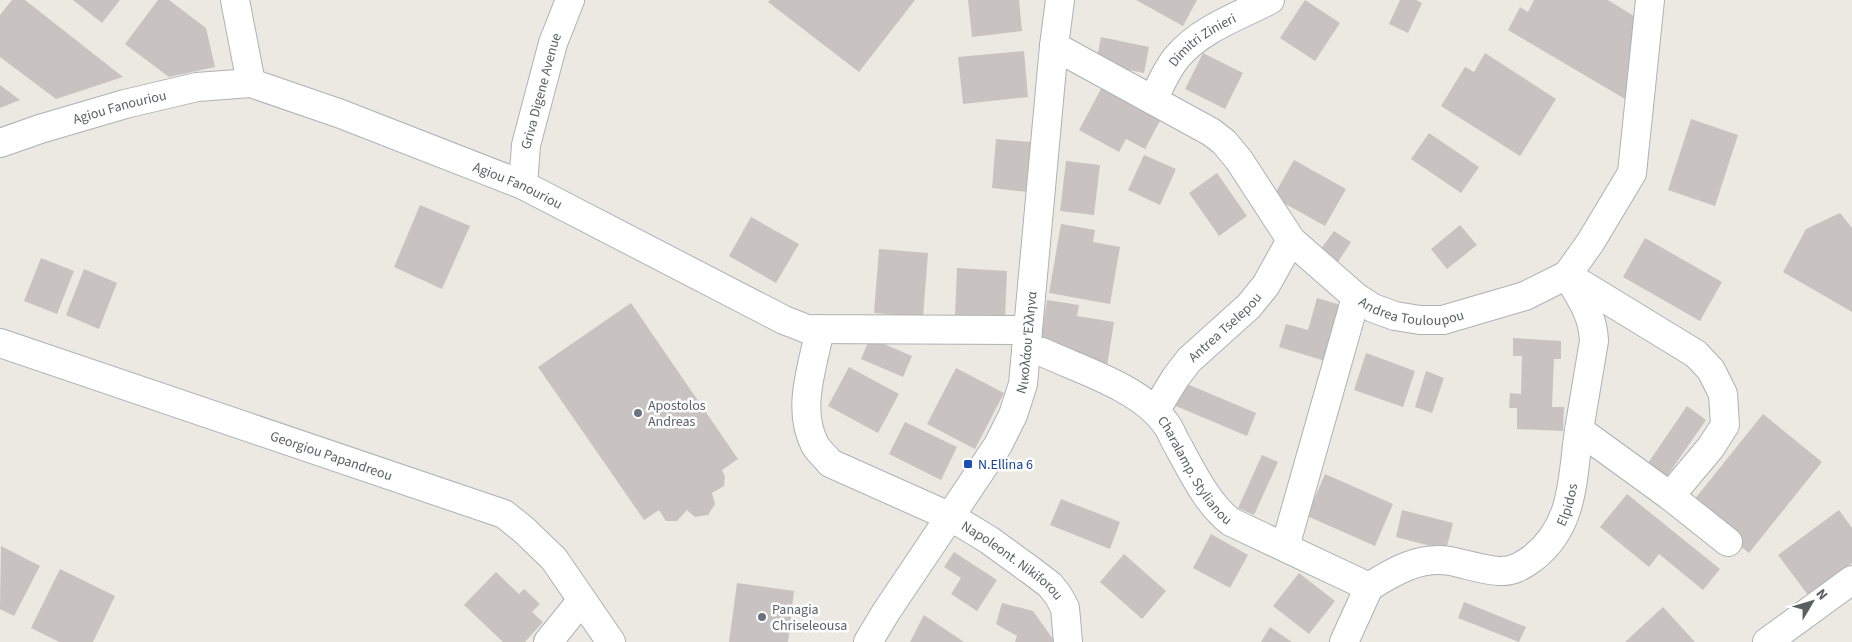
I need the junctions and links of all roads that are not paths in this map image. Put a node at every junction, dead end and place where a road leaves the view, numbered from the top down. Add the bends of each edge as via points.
1 (235, 0) edge
2 (570, 0) edge
3 (1060, 0) edge
4 (1270, 0) edge
5 (1650, 0) edge
6 (1054, 46) junction
7 (251, 83) junction
8 (1153, 100) junction
9 (0, 143) edge
10 (523, 185) junction
11 (1291, 240) junction
12 (1567, 275) junction
13 (1356, 297) junction
14 (820, 329) junction
15 (1027, 340) junction
16 (0, 343) edge
17 (1155, 410) junction
18 (1579, 430) junction
19 (1670, 496) junction
20 (951, 517) junction
21 (1728, 542) dead end
22 (1285, 547) junction
23 (1852, 580) edge
24 (1369, 587) junction
25 (582, 600) junction
26 (548, 642) edge
27 (611, 642) edge
28 (868, 642) edge
29 (1068, 642) edge
30 (1344, 642) edge
31 (1767, 642) edge

1 - 7 street
2 - 10 street, Griva Digene Avenue via 553,43 526,145
3 - 6 street, Νικολάου Έλληνα
4 - 8 street, Dimitri Zinieri via 1192,41 1176,57
5 - 12 street, Andrea Touloupou via 1632,173
6 - 8 street, Andrea Touloupou
6 - 15 street, Νικολάου Έλληνα
7 - 9 street, Agiou Fanouriou via 197,87 125,104
7 - 10 street, Agiou Fanouriou via 341,114
8 - 11 street, Andrea Touloupou via 1224,142
10 - 14 street, Agiou Fanouriou via 784,320 807,329
11 - 13 street, Andrea Touloupou
11 - 17 street, Antrea Tselepou via 1266,285 1250,306 1189,360
12 - 13 street, Andrea Touloupou via 1525,296 1443,320 1395,316
12 - 18 street, Elpidos via 1594,327
12 - 19 street via 1696,354 1711,370 1723,394 1725,425
13 - 22 street
14 - 15 street, Agiou Fanouriou
14 - 20 street, Napoleont. Nikiforou via 806,402 807,425 816,446 830,463
15 - 17 street, Charalamp. Stylianou via 1042,352 1130,391
15 - 20 street, Νικολάου Έλληνα via 1023,384 1013,415 998,445
16 - 25 street, Georgiou Papandreou via 504,514 554,559
17 - 22 street, Charalamp. Stylianou via 1221,514
18 - 19 street
18 - 24 street, Elpidos via 1571,497 1564,518 1553,537 1522,566 1497,571 1433,560 1410,564
19 - 21 street
20 - 28 street, Νικολάου Έλληνα
20 - 29 street, Napoleont. Nikiforou via 989,540 1050,585 1064,608
22 - 24 street, Charalamp. Stylianou
23 - 31 street
24 - 30 street
25 - 26 street
25 - 27 street, Georgiou Papandreou

